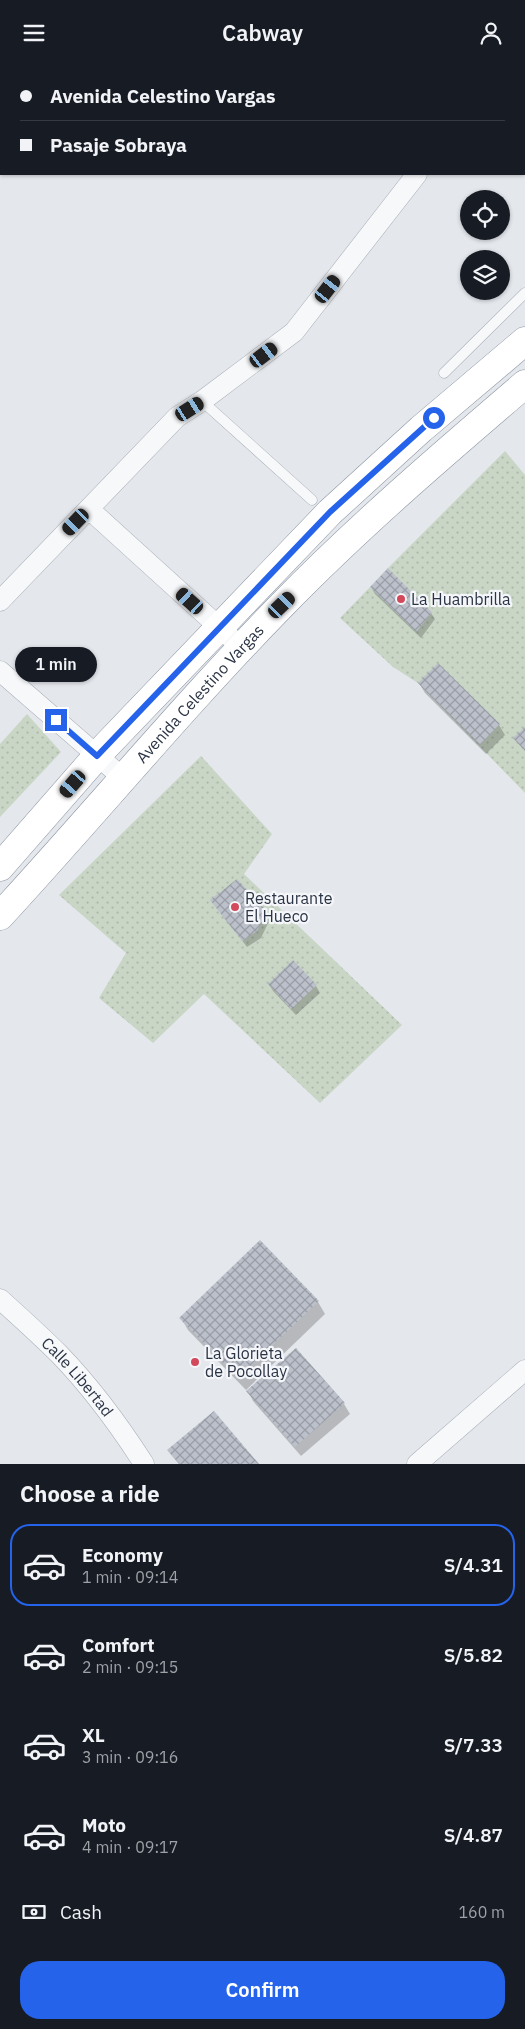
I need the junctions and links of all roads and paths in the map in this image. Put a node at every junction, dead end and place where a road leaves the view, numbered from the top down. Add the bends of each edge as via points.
1 (416, 175) edge
2 (525, 293) edge
3 (525, 341) edge
4 (444, 373) dead end
5 (525, 384) edge
6 (202, 401) junction
7 (312, 499) dead end
8 (89, 509) junction
9 (0, 601) edge
10 (219, 628) junction
11 (242, 648) junction
12 (0, 671) edge
13 (97, 756) junction
14 (123, 778) junction
15 (0, 867) edge
16 (3, 905) edge
17 (0, 1299) edge
18 (525, 1370) edge
19 (144, 1464) edge
20 (417, 1464) edge

1 - 6 street via 294,332
2 - 4 lane
3 - 10 highway, Avenida Celestino Vargas via 420,429 330,512
5 - 11 highway, Avenida Celestino Vargas via 369,522
6 - 7 lane
6 - 8 street via 177,417
8 - 9 street
8 - 10 street
10 - 11 street
10 - 13 highway, Avenida Celestino Vargas
11 - 14 highway, Avenida Celestino Vargas
12 - 13 street
13 - 14 street
13 - 15 highway, Avenida Celestino Vargas
14 - 16 highway, Avenida Celestino Vargas
17 - 19 street, Calle Libertad via 59,1355 90,1390
18 - 20 street

